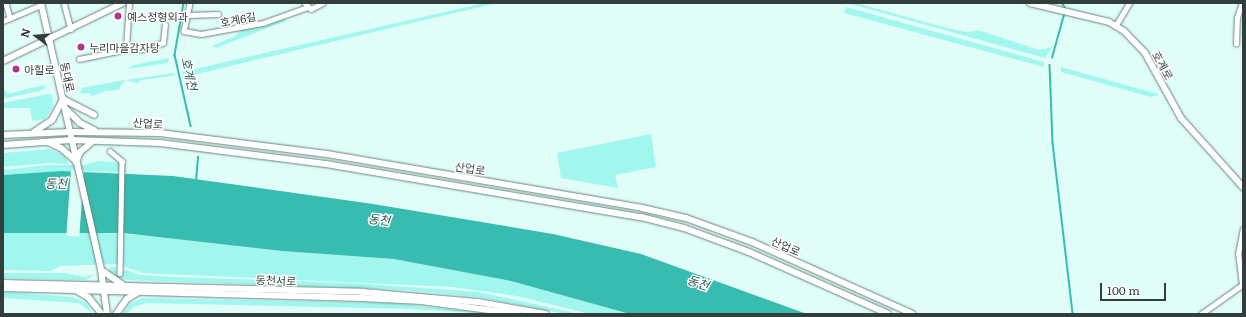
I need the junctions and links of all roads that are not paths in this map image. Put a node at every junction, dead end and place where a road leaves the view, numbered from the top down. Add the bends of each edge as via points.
1 (6, 3) edge
2 (64, 3) edge
3 (129, 3) edge
4 (190, 3) edge
5 (323, 3) edge
6 (1030, 3) edge
7 (1129, 3) edge
8 (1242, 3) edge
9 (41, 4) edge
10 (120, 4) edge
11 (307, 5) edge
12 (1054, 6) edge
13 (218, 14) dead end
14 (189, 16) junction
15 (10, 18) junction
16 (3, 21) edge
17 (165, 25) dead end
18 (1116, 25) junction
19 (71, 29) junction
20 (50, 40) junction
21 (1236, 44) dead end
22 (123, 50) junction
23 (79, 58) dead end
24 (3, 61) edge
25 (63, 99) junction
26 (65, 107) junction
27 (95, 118) dead end
28 (70, 132) junction
29 (100, 132) junction
30 (32, 133) junction
31 (3, 135) edge
32 (71, 140) junction
33 (94, 140) junction
34 (45, 141) junction
35 (3, 145) edge
36 (110, 151) dead end
37 (76, 162) junction
38 (1243, 187) edge
39 (1243, 229) edge
40 (1240, 259) edge
41 (101, 270) junction
42 (120, 273) dead end
43 (3, 282) edge
44 (86, 284) junction
45 (124, 285) junction
46 (1242, 286) edge
47 (104, 287) junction
48 (3, 288) edge
49 (74, 290) junction
50 (138, 292) junction
51 (102, 314) edge
52 (107, 314) edge
53 (116, 314) edge
54 (518, 314) edge
55 (546, 314) edge
56 (888, 314) edge
57 (914, 314) edge
58 (1201, 314) edge

1 - 15 street
2 - 19 street
3 - 22 street via 126,47
4 - 14 street, 호계6길
5 - 11 street, 호계6길 via 313,9
6 - 12 main road, 호계로
7 - 18 street
8 - 21 street via 1237,18
9 - 15 street
9 - 20 main road, 동대로
10 - 19 main road
11 - 14 street, 호계6길 via 263,23 208,34 185,32
12 - 18 main road, 호계로
13 - 14 street, 호계6길
15 - 16 street
17 - 22 street via 162,43 143,49
18 - 38 main road, 호계로 via 1145,53 1174,107 1188,127
19 - 20 main road
20 - 24 main road
20 - 25 main road, 동대로
22 - 23 street
25 - 26 main road, 동대로
25 - 27 main road
25 - 30 main road via 52,120
26 - 28 main road, 동대로
26 - 29 main road via 80,123
28 - 29 main road, 산업로
28 - 30 main road, 산업로
28 - 32 main road, 동대로
29 - 57 main road, 산업로 via 160,133 327,154 642,208 686,218 752,242
30 - 31 main road, 산업로
32 - 33 main road, 산업로
32 - 34 main road, 산업로
32 - 37 main road, 동대로
33 - 37 main road via 80,152
33 - 56 main road, 산업로 via 160,143 326,164 641,218 684,228 749,252
34 - 35 main road, 산업로
34 - 37 main road via 62,148
36 - 42 street via 122,161
37 - 41 main road, 동대로
39 - 40 street via 1239,240
40 - 46 street
41 - 44 main road via 96,279
41 - 45 main road
41 - 47 main road, 동대로
43 - 44 main road, 동천서로
44 - 47 main road, 동천서로
45 - 47 main road, 동천서로
45 - 55 main road, 동천서로 via 422,296 478,302
46 - 58 street
47 - 49 main road, 동천서로
47 - 50 main road, 동천서로
47 - 52 main road, 동대로
48 - 49 main road, 동천서로
49 - 51 main road via 88,297
50 - 53 main road via 127,299
50 - 54 main road, 동천서로 via 421,301

